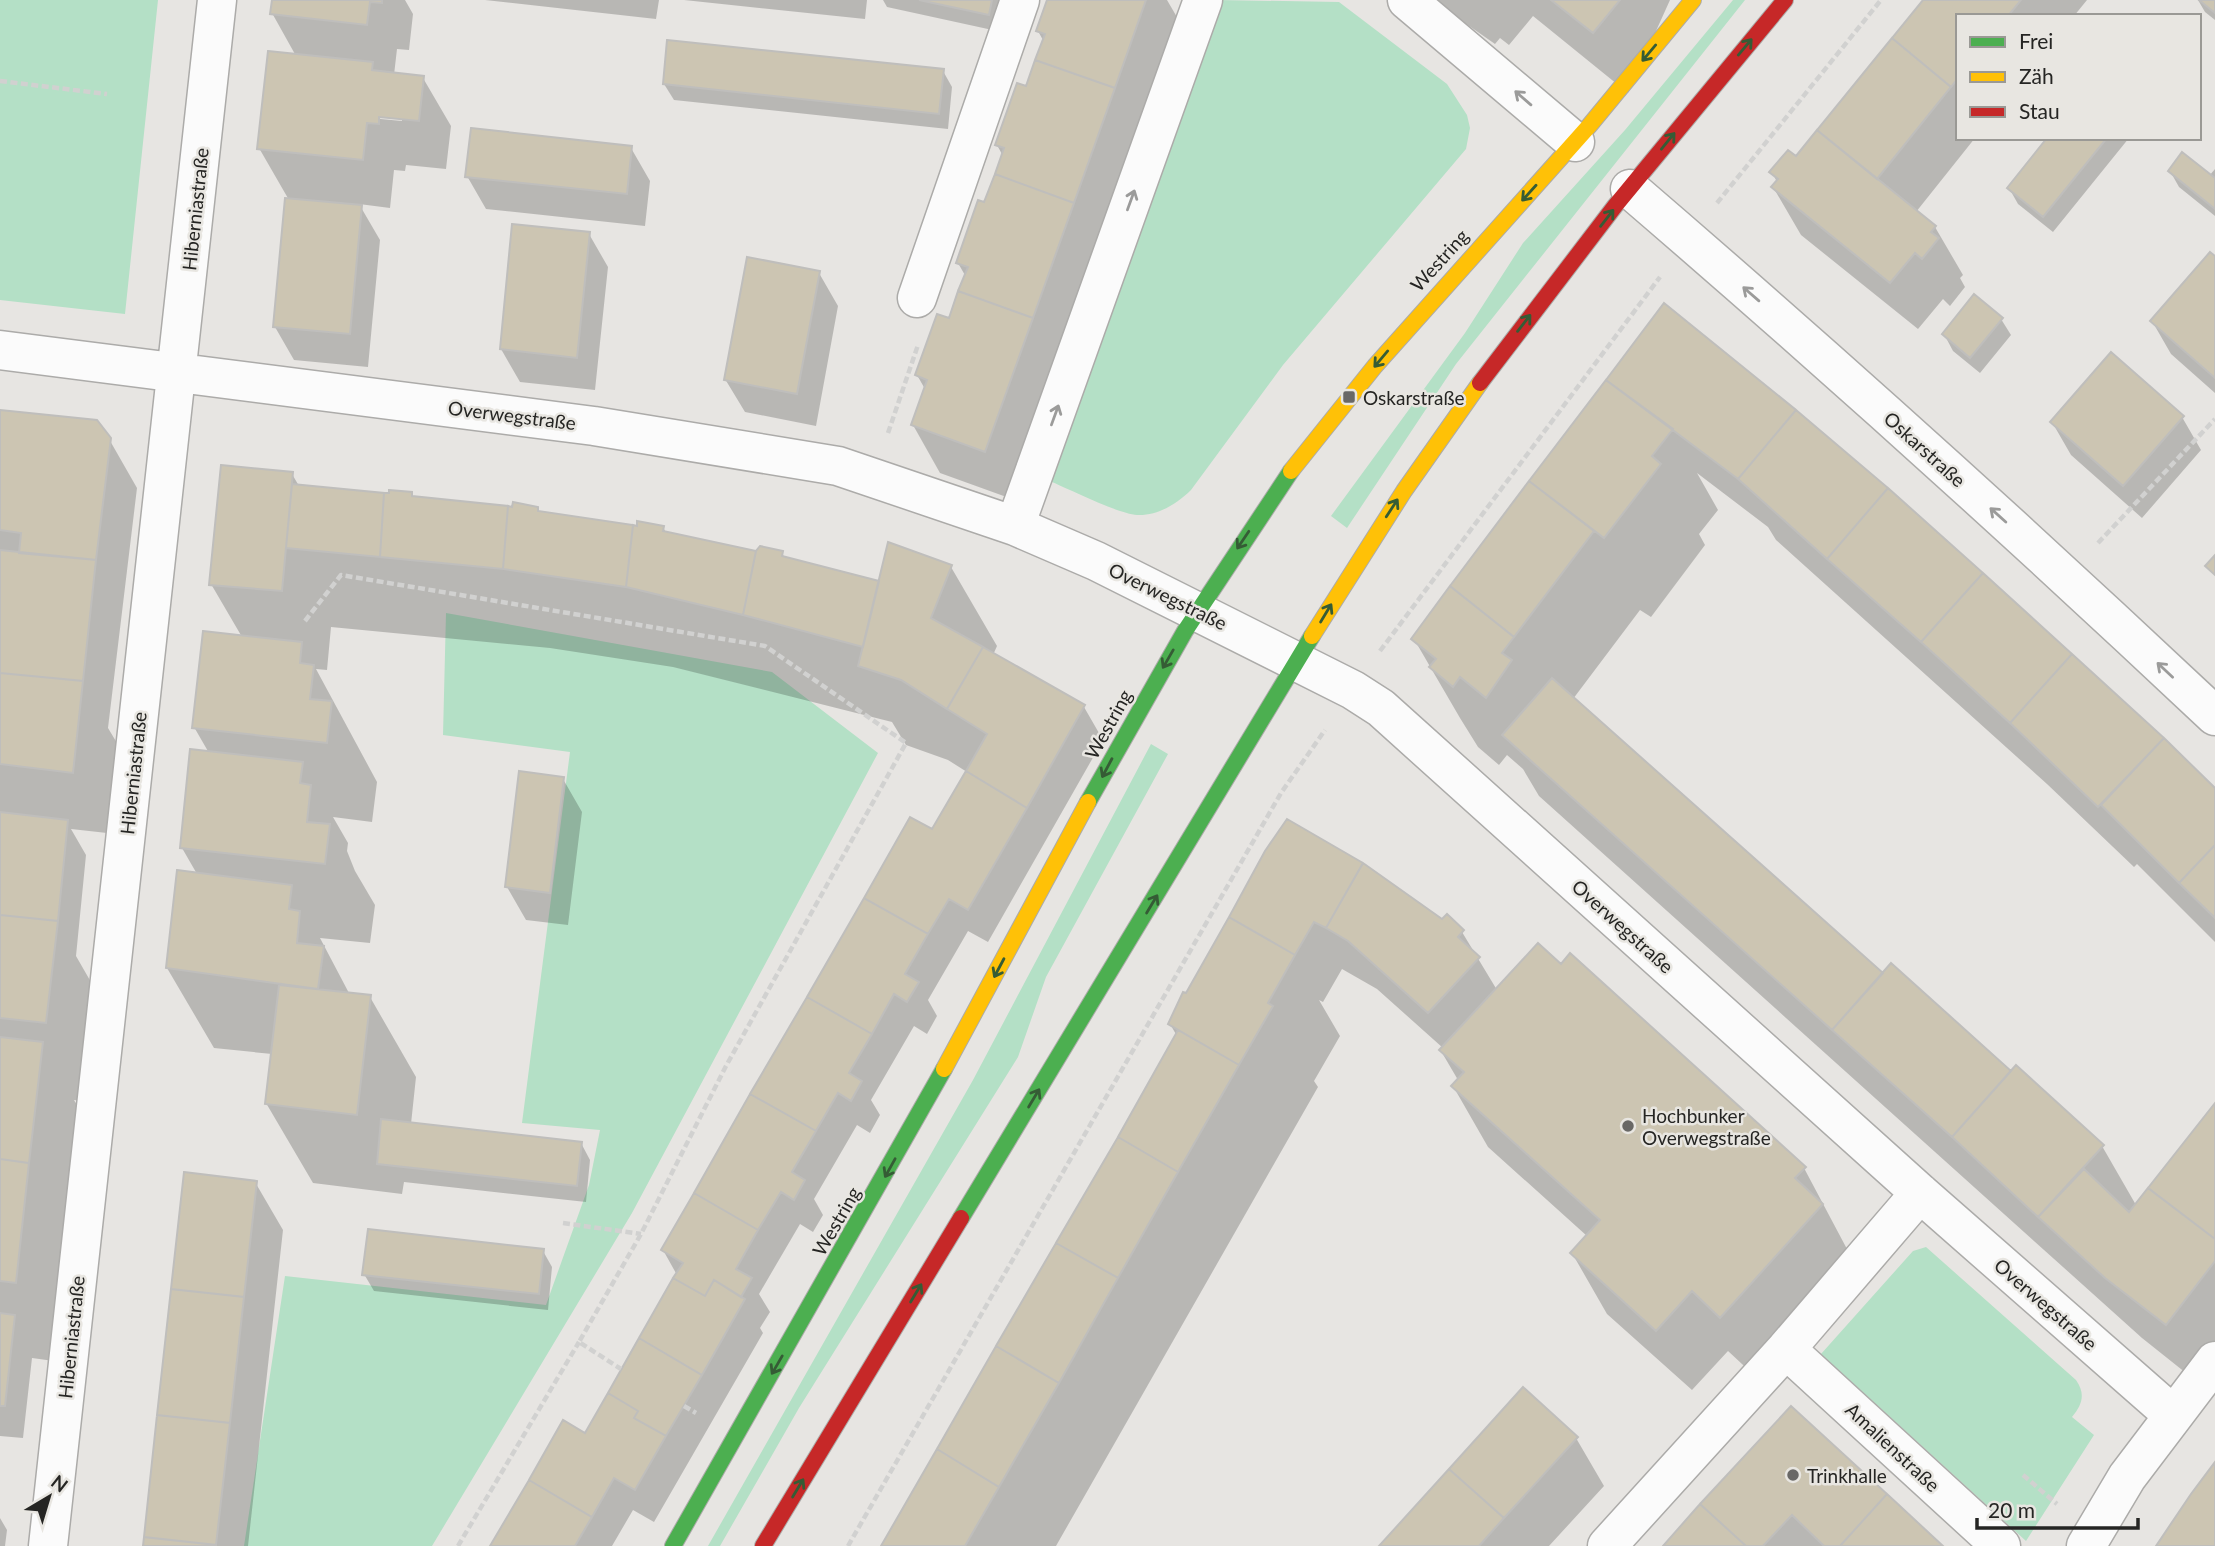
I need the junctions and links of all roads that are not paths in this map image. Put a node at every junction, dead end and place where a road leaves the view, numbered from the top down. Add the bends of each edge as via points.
1 (217, 0) edge
2 (1020, 0) edge
3 (1203, 0) edge
4 (1407, 0) edge
5 (1693, 0) edge
6 (1785, 0) edge
7 (1575, 142) junction
8 (1630, 189) junction
9 (916, 298) road end
10 (0, 350) edge
11 (178, 373) junction
12 (1015, 526) junction
13 (1197, 610) junction
14 (1297, 662) junction
15 (2215, 716) edge
16 (1920, 1193) junction
17 (1786, 1349) junction
18 (2215, 1361) edge
19 (2173, 1415) junction
20 (48, 1546) edge
21 (673, 1546) edge
22 (763, 1546) edge
23 (1607, 1546) edge
24 (2001, 1546) edge
25 (2086, 1546) edge

1 - 11 street, Hiberniastraße
2 - 9 street
12 -> 3 street
7 -> 4 street
5 -> 7 main road, Westring
8 -> 6 main road
7 -> 13 main road, Westring via 1424,307 1349,397 1267,504
14 -> 8 main road via 1411,478 1479,380
15 -> 8 street, Oskarstraße via 2066,576
10 - 11 street, Overwegstraße
11 - 12 street, Overwegstraße via 594,426 838,466
11 - 20 street, Hiberniastraße
12 - 13 street, Overwegstraße
13 - 14 street, Overwegstraße
13 -> 21 main road, Westring via 886,1177
14 - 16 street, Overwegstraße via 1381,708
22 -> 14 main road
16 - 17 street
16 - 19 street, Overwegstraße
17 - 23 street
17 - 24 street, Amalienstraße
18 - 19 street
19 - 25 street via 2127,1477

